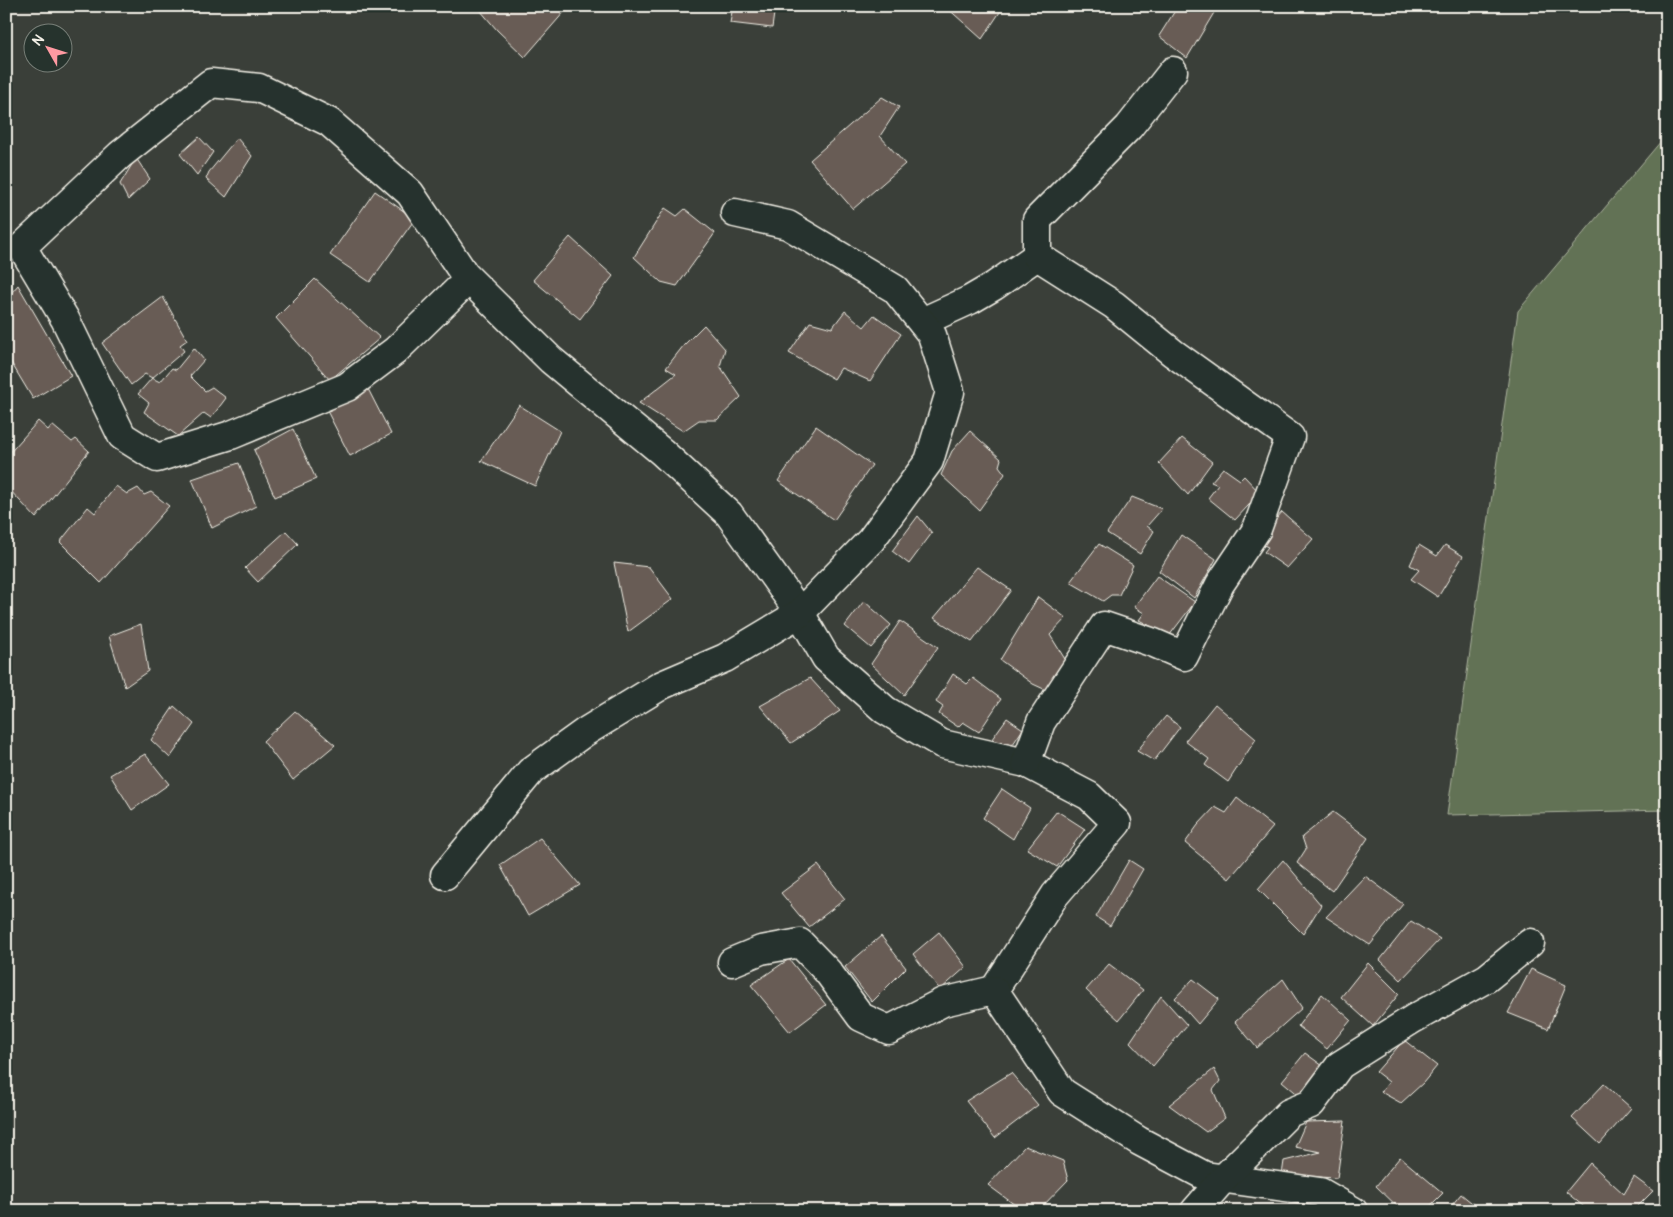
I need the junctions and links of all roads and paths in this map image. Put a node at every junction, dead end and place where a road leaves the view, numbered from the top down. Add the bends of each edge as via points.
1 (1173, 71) dead end
2 (735, 213) dead end
3 (1037, 256) junction
4 (469, 279) junction
5 (922, 322) junction
6 (800, 613) junction
7 (1026, 763) junction
8 (445, 875) dead end
9 (1530, 943) dead end
10 (732, 962) dead end
11 (994, 990) junction
12 (1223, 1179) junction
13 (1195, 1211) edge
14 (1352, 1211) edge

1 - 3 street via 1129,127 1037,220
2 - 5 street via 788,225 894,288
3 - 5 street via 970,300
3 - 7 street via 1114,305 1290,437 1257,529 1220,584 1184,656 1104,626 1041,722
4 - 4 street via 410,193 329,122 259,88 211,83 120,155 22,247 65,319 122,436 157,458 231,435 347,387 395,351
4 - 6 street via 551,360 662,452 729,514
5 - 6 street via 932,335 950,392 929,461 871,540
6 - 7 street via 826,658 885,710 942,744
6 - 8 street via 725,658 662,685 585,732 531,771
7 - 11 street via 1089,796 1117,823 1055,895
9 - 12 street via 1487,978 1340,1065 1311,1104 1289,1113
10 - 11 street via 762,950 800,943 828,972 861,1017 889,1030 943,1002
11 - 12 street via 1062,1092 1139,1141 1205,1176
12 - 13 street
12 - 14 street via 1320,1192

